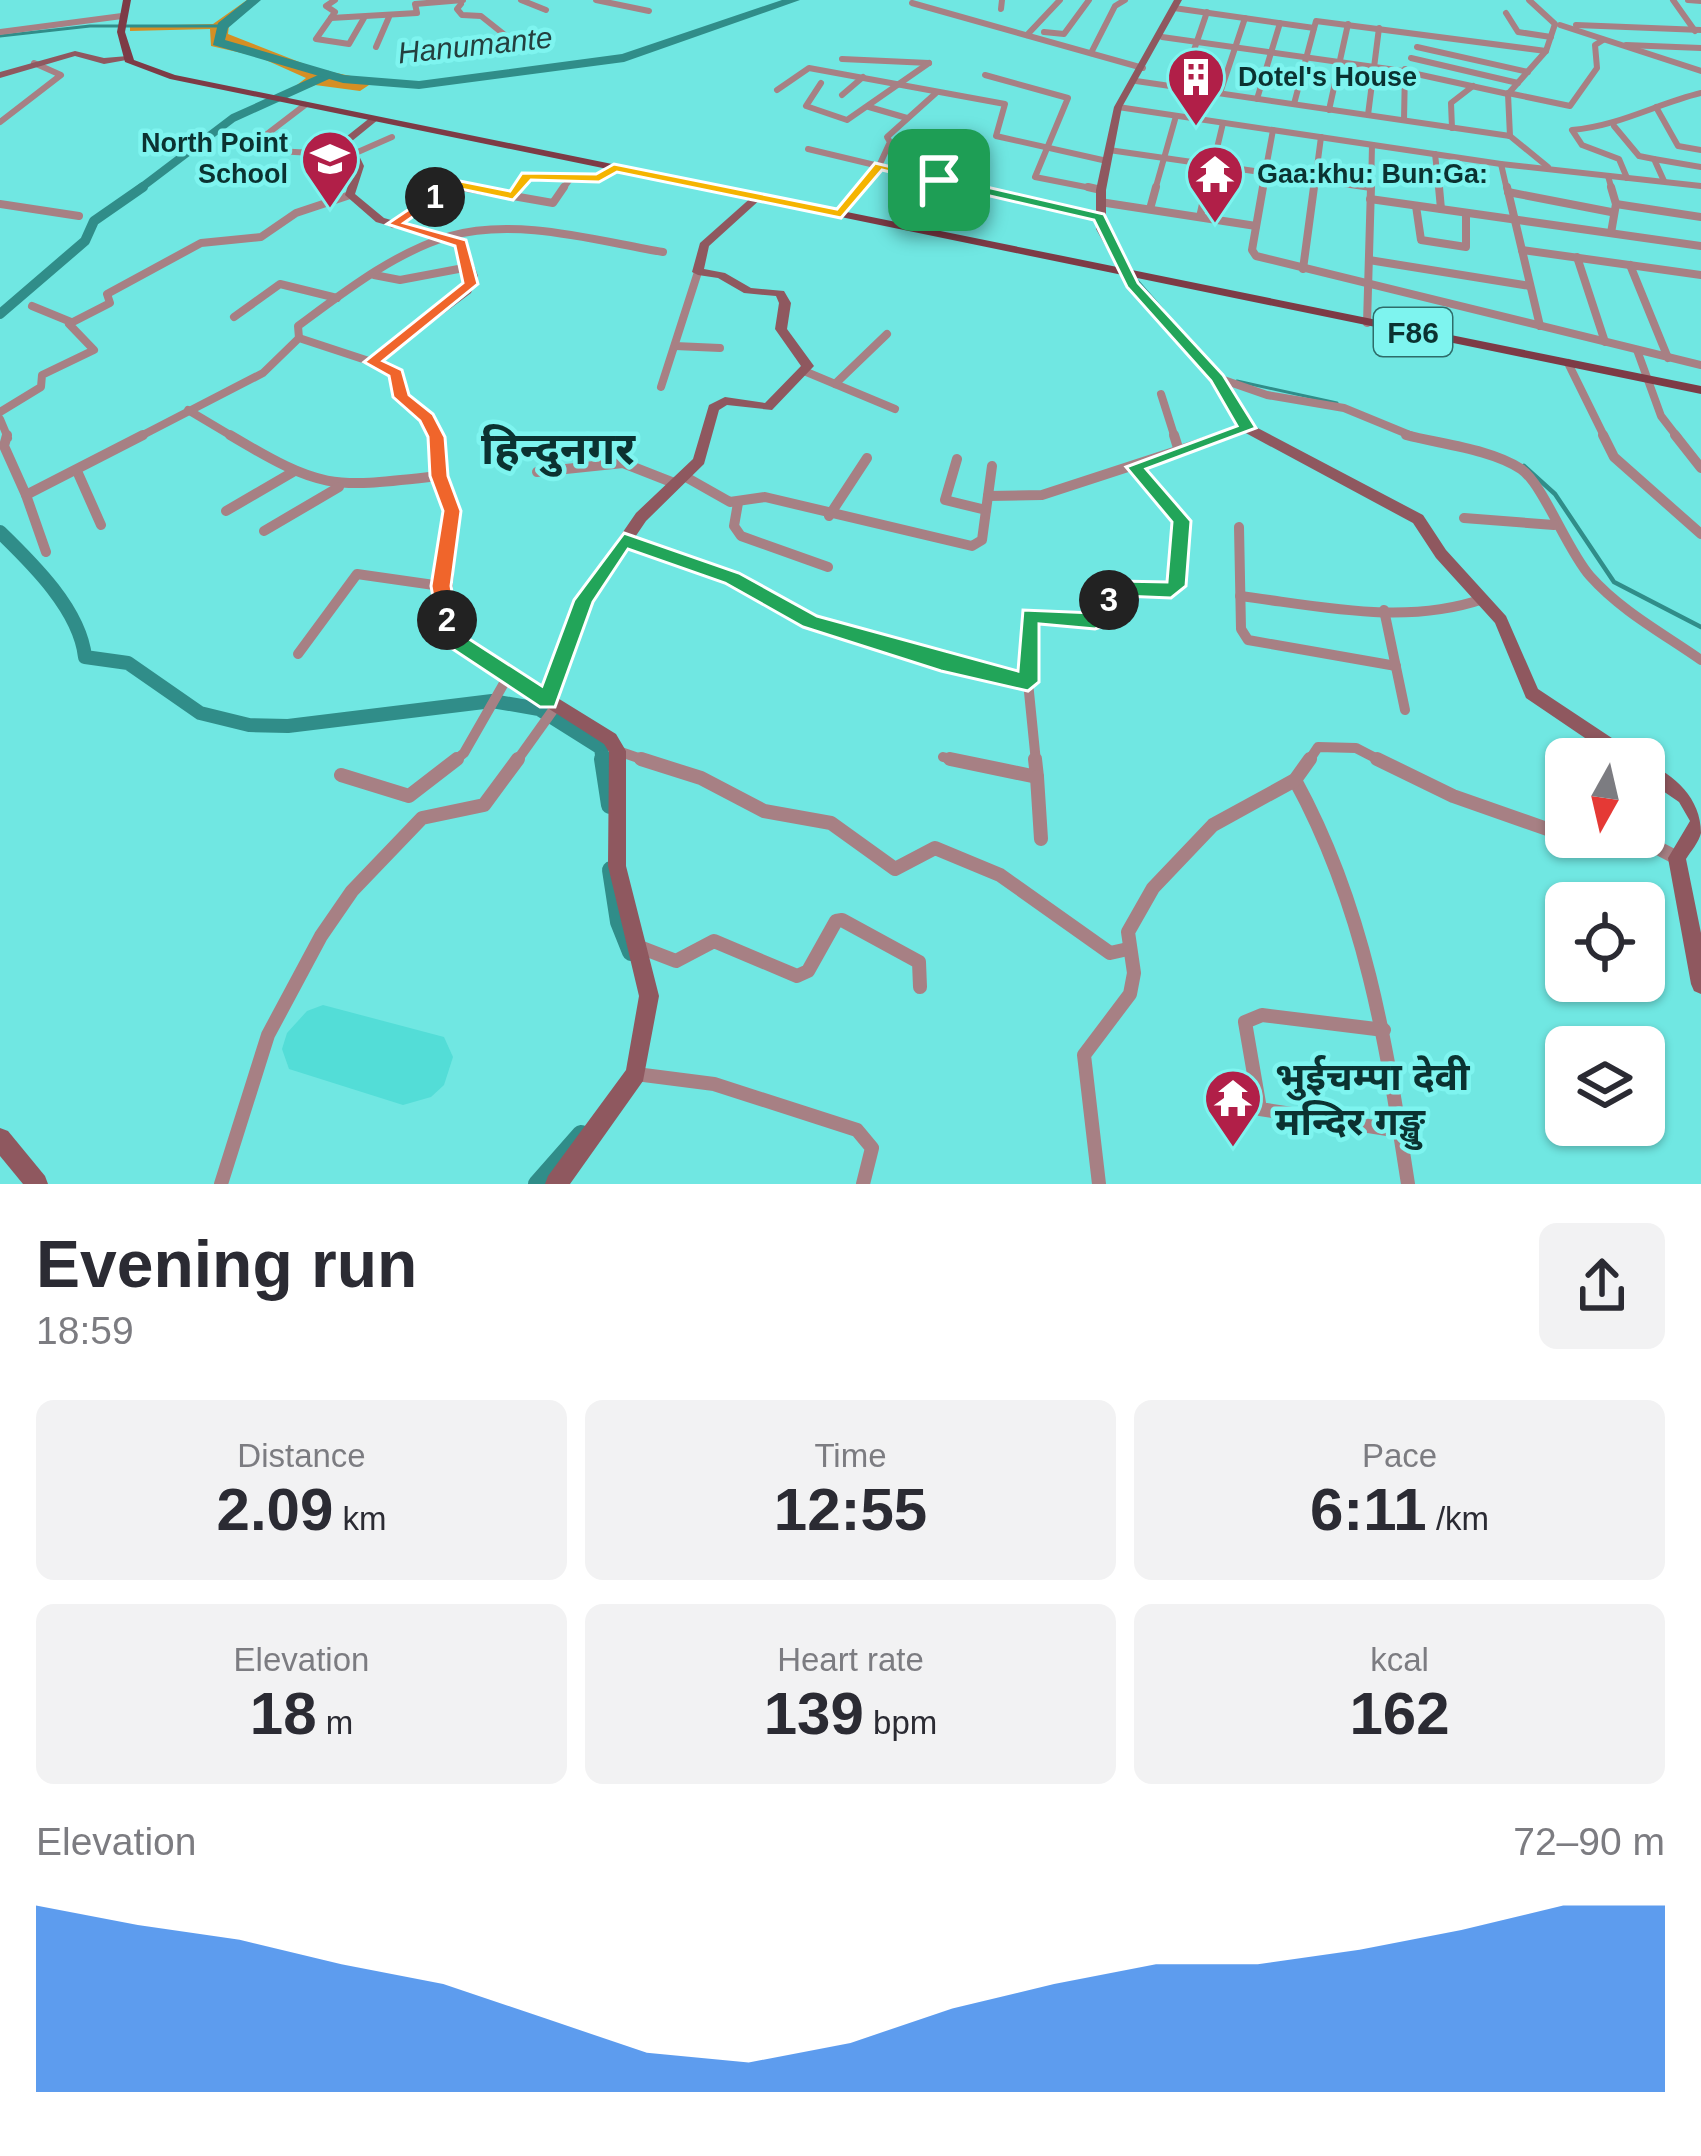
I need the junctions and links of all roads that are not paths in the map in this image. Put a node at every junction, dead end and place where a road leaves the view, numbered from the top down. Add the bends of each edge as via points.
1 (127, 0) edge
2 (335, 0) edge
3 (521, 0) edge
4 (596, 0) edge
5 (1060, 0) edge
6 (1089, 0) edge
7 (1125, 0) edge
8 (1529, 0) edge
9 (1673, 0) edge
10 (1688, 0) edge
11 (1701, 1) edge
12 (462, 2) edge
13 (1174, 2) edge
14 (911, 3) edge
15 (546, 10) dead end
16 (649, 11) dead end
17 (1207, 12) junction
18 (1506, 13) dead end
19 (388, 17) junction
20 (331, 18) junction
21 (364, 18) junction
22 (1245, 18) junction
23 (1280, 23) junction
24 (121, 24) junction
25 (1315, 24) junction
26 (1348, 24) junction
27 (1557, 24) junction
28 (1379, 28) junction
29 (1698, 30) edge
30 (0, 32) edge
31 (1031, 33) junction
32 (1424, 34) junction
33 (1162, 37) junction
34 (1551, 38) junction
35 (1603, 40) junction
36 (1198, 42) junction
37 (516, 44) dead end
38 (1617, 44) junction
39 (859, 45) dead end
40 (1417, 46) junction
41 (376, 47) dead end
42 (1235, 48) junction
43 (1701, 48) edge
44 (1546, 51) junction
45 (1090, 52) junction
46 (1272, 54) junction
47 (1411, 58) junction
48 (128, 59) junction
49 (842, 59) dead end
50 (859, 59) junction
51 (1306, 59) junction
52 (34, 63) junction
53 (1338, 64) junction
54 (1143, 68) junction
55 (1373, 69) junction
56 (1701, 70) edge
57 (1403, 71) junction
58 (1528, 72) junction
59 (0, 75) edge
60 (985, 75) dead end
61 (863, 77) junction
62 (1136, 81) junction
63 (821, 83) dead end
64 (1518, 83) junction
65 (898, 86) junction
66 (1473, 86) junction
67 (1181, 88) junction
68 (777, 90) dead end
69 (936, 93) junction
70 (1701, 93) edge
71 (842, 94) dead end
72 (1508, 94) junction
73 (1219, 96) junction
74 (1257, 99) junction
75 (1294, 104) junction
76 (305, 105) junction
77 (868, 107) junction
78 (1118, 107) junction
79 (1656, 107) junction
80 (1329, 110) junction
81 (1368, 115) junction
82 (1176, 116) junction
83 (907, 118) junction
84 (374, 119) junction
85 (1404, 120) junction
86 (0, 122) edge
87 (1218, 122) junction
88 (1614, 126) junction
89 (1457, 128) junction
90 (1273, 130) junction
91 (1510, 136) junction
92 (392, 137) dead end
93 (1321, 137) junction
94 (1372, 145) junction
95 (1460, 147) dead end
96 (808, 149) dead end
97 (1049, 149) junction
98 (246, 150) dead end
99 (1701, 150) edge
100 (276, 151) dead end
101 (357, 154) junction
102 (1435, 154) junction
103 (1108, 156) junction
104 (1163, 158) junction
105 (1654, 159) junction
106 (1502, 164) junction
107 (1213, 165) junction
108 (879, 166) junction
109 (1701, 167) edge
110 (614, 168) junction
111 (1551, 169) junction
112 (1267, 173) junction
113 (1608, 176) junction
114 (571, 178) junction
115 (1627, 178) junction
116 (1316, 180) junction
117 (1664, 182) junction
118 (1701, 186) edge
119 (1371, 188) junction
120 (1508, 192) junction
121 (350, 195) junction
122 (513, 196) junction
123 (1101, 196) junction
124 (758, 197) junction
125 (1370, 199) junction
126 (0, 204) edge
127 (1416, 206) junction
128 (1613, 208) junction
129 (1150, 209) junction
130 (1442, 209) junction
131 (1466, 213) junction
132 (841, 214) junction
133 (79, 216) dead end
134 (1099, 217) junction
135 (1201, 217) junction
136 (1701, 217) edge
137 (1515, 220) junction
138 (393, 224) junction
139 (1256, 226) junction
140 (1611, 233) junction
141 (450, 237) junction
142 (1701, 246) edge
143 (1522, 250) junction
144 (663, 251) dead end
145 (1577, 257) junction
146 (1369, 260) junction
147 (1630, 265) junction
148 (469, 267) junction
149 (1303, 269) junction
150 (698, 272) junction
151 (1126, 273) junction
152 (374, 274) junction
153 (1697, 274) edge
154 (1370, 286) junction
155 (1530, 286) junction
156 (1701, 290) edge
157 (337, 298) junction
158 (32, 307) dead end
159 (235, 317) dead end
160 (71, 322) junction
161 (1367, 323) junction
162 (1540, 326) junction
163 (886, 334) dead end
164 (299, 338) junction
165 (1605, 342) junction
166 (675, 346) junction
167 (720, 348) dead end
168 (1637, 350) junction
169 (1668, 358) junction
170 (372, 362) junction
171 (1568, 363) junction
172 (1701, 365) edge
173 (804, 371) junction
174 (1218, 378) junction
175 (1644, 378) junction
176 (835, 384) junction
177 (661, 387) dead end
178 (1701, 390) edge
179 (1161, 394) dead end
180 (895, 409) dead end
181 (188, 410) junction
182 (0, 416) edge
183 (1247, 428) junction
184 (1179, 451) junction
185 (867, 458) dead end
186 (957, 459) dead end
187 (14, 461) junction
188 (992, 466) dead end
189 (0, 467) edge
190 (1134, 467) junction
191 (1701, 469) edge
192 (77, 470) junction
193 (293, 472) junction
194 (537, 472) dead end
195 (439, 476) junction
196 (679, 480) junction
197 (340, 487) junction
198 (26, 495) junction
199 (988, 496) junction
200 (738, 503) junction
201 (986, 510) junction
202 (226, 512) dead end
203 (829, 516) junction
204 (1464, 518) dead end
205 (101, 525) dead end
206 (1554, 525) junction
207 (1239, 527) dead end
208 (264, 531) dead end
209 (1701, 534) edge
210 (624, 540) junction
211 (46, 552) dead end
212 (828, 567) dead end
213 (441, 586) junction
214 (1240, 596) junction
215 (1483, 598) junction
216 (1384, 610) junction
217 (298, 654) dead end
218 (1701, 660) edge
219 (1396, 666) junction
220 (1028, 682) junction
221 (502, 686) junction
222 (550, 710) junction
223 (1405, 710) dead end
224 (1599, 738) edge
225 (618, 751) junction
226 (943, 757) dead end
227 (341, 775) dead end
228 (1037, 777) junction
229 (1294, 780) junction
230 (1665, 784) edge
231 (1701, 821) edge
232 (1545, 830) edge
233 (1041, 838) dead end
234 (1665, 852) edge
235 (1677, 858) junction
236 (637, 946) junction
237 (1128, 949) junction
238 (1701, 984) edge
239 (920, 987) dead end
240 (1384, 1030) junction
241 (637, 1074) junction
242 (1400, 1131) junction
243 (0, 1139) edge
244 (38, 1184) edge
245 (221, 1184) edge
246 (556, 1184) edge
247 (863, 1184) edge
248 (1099, 1184) edge
249 (1408, 1184) edge

1 - 24 main road
2 - 20 street via 326,6
3 - 15 street
4 - 16 street
5 - 31 street
6 - 31 street via 1064,34
7 - 45 street
8 - 27 street
9 - 29 street
10 - 11 street
12 - 19 street via 416,4 417,13
12 - 37 street via 462,15 481,16
13 - 17 street
13 - 33 main road
14 - 31 street
17 - 22 street
17 - 36 street
18 - 34 street via 1518,32
19 - 21 street
19 - 41 street
20 - 21 street
20 - 21 street via 316,39 349,44
22 - 23 street
22 - 42 street
23 - 25 street
23 - 46 street
24 - 30 street
24 - 48 main road
25 - 26 street
25 - 51 street
26 - 28 street
26 - 53 street
27 - 29 street
27 - 34 street
27 - 35 street
28 - 32 street
28 - 55 street
31 - 45 street
32 - 40 street
32 - 44 street
33 - 36 street
33 - 54 main road
34 - 44 street
35 - 38 street
35 - 72 street via 1594,45 1597,68 1570,106
36 - 42 street
36 - 67 street
38 - 43 street
38 - 56 street
39 - 50 street
40 - 47 street
40 - 58 street
42 - 46 street
42 - 73 street
44 - 58 street
45 - 54 street
46 - 51 street
46 - 74 street
47 - 57 street
47 - 64 street
48 - 52 main road via 75,53
48 - 76 main road, F86 via 160,74
49 - 50 street
50 - 65 street via 929,63
51 - 53 street
51 - 75 street
52 - 59 main road
52 - 86 street via 61,75
53 - 55 street
53 - 80 street
54 - 62 main road
55 - 57 street
55 - 81 street
57 - 66 street
57 - 85 street
58 - 64 street
60 - 97 street via 1068,98
61 - 65 street
61 - 68 street via 803,68
61 - 71 street
62 - 67 street
62 - 78 main road
63 - 77 street via 806,106 847,120
64 - 72 street
65 - 69 street
65 - 77 street
66 - 72 street
66 - 89 street via 1450,104
67 - 73 street
69 - 83 street
69 - 97 street via 1005,104 996,136
70 - 79 street
72 - 91 street
73 - 74 street
73 - 87 street
74 - 75 street
75 - 80 street
76 - 84 main road, F86
76 - 98 street
77 - 83 street
78 - 82 street
78 - 103 main road
79 - 88 street
79 - 99 street via 1678,146
80 - 81 street
81 - 85 street
82 - 87 street
82 - 104 street
83 - 108 street via 887,137
84 - 101 main road via 347,139
84 - 110 main road, F86
85 - 89 street
87 - 90 street
87 - 107 street
88 - 105 street via 1639,156
88 - 115 street via 1572,130 1582,146 1619,159
89 - 91 street
89 - 95 street
90 - 93 street
90 - 112 street
91 - 111 street
92 - 101 street
93 - 94 street
93 - 116 street
94 - 102 street
94 - 119 street
96 - 108 street
97 - 103 street
97 - 123 street via 1035,177
100 - 101 street
101 - 121 main road
102 - 106 street
102 - 130 street
103 - 104 street
103 - 123 main road
104 - 107 street
104 - 129 street
105 - 109 street
105 - 117 street
106 - 111 street
106 - 120 street
107 - 112 street
107 - 135 street
108 - 132 main road
108 - 134 main road
110 - 114 street via 602,178
110 - 124 main road, F86
111 - 113 street
112 - 116 street
112 - 139 street
113 - 115 street
113 - 128 street
114 - 122 street via 527,176
114 - 122 street via 557,202
115 - 117 street
116 - 119 street
116 - 149 street
117 - 118 street
119 - 125 street
120 - 128 street
120 - 137 street
121 - 138 main road
121 - 160 street via 296,213 261,237 201,243
122 - 138 street via 453,186
123 - 129 street
123 - 134 main road
124 - 132 main road, F86
124 - 150 main road via 704,245
125 - 127 street
125 - 146 street
126 - 133 street
127 - 130 street
127 - 131 street via 1421,240 1466,248
128 - 136 street
128 - 140 street
129 - 135 street
130 - 131 street
131 - 137 street
132 - 151 main road, F86
134 - 151 main road
135 - 139 street
137 - 140 street
137 - 143 street
138 - 141 main road
139 - 149 street via 1256,256
140 - 142 street
141 - 144 street via 509,232
141 - 148 main road via 461,243
141 - 152 street
143 - 145 street
143 - 155 street
145 - 147 street
145 - 165 street
146 - 154 street
146 - 155 street
147 - 153 street
147 - 169 street
148 - 152 street via 400,280
148 - 170 main road via 467,291
149 - 154 street
150 - 166 street
150 - 173 main road via 780,293 781,329 808,362
151 - 161 main road, F86
151 - 174 main road
152 - 157 street
153 - 156 street
154 - 161 street
154 - 162 street
155 - 162 street
157 - 159 street via 280,284
157 - 164 street via 298,326
158 - 160 street
160 - 182 street via 94,350 44,374 38,389
161 - 171 main road, F86
162 - 165 street
163 - 176 street
164 - 170 street
164 - 181 street via 263,373
165 - 168 street
166 - 167 street
166 - 177 street
168 - 169 street
168 - 175 street
169 - 172 street
170 - 195 main road via 396,373 401,397 431,423
171 - 175 main road, F86
171 - 209 street via 1614,457
173 - 176 street
173 - 196 main road via 768,407 717,404 705,450
174 - 183 main road
174 - 206 street via 1504,459 1533,478
175 - 178 main road, F86
175 - 191 street
176 - 180 street
179 - 184 street
181 - 192 street
181 - 193 street
182 - 187 street
183 - 184 street
183 - 215 main road via 1410,512
184 - 190 street
185 - 203 street
186 - 201 street via 946,503
187 - 189 street
187 - 198 street
188 - 199 street
190 - 199 street via 1042,495
190 - 220 street via 1181,521 1176,586 1164,593 1112,590 1095,621 1030,615
192 - 198 street
192 - 205 street
193 - 197 street
193 - 202 street
194 - 196 street via 623,464
195 - 197 street
195 - 213 main road via 452,511
196 - 200 street
196 - 210 main road
197 - 208 street
198 - 211 street
199 - 201 street
200 - 203 street via 765,496
200 - 212 street via 740,536
201 - 203 street via 982,540 972,546
204 - 206 street
206 - 218 street via 1617,602
207 - 214 street
210 - 220 street via 732,578 810,621
210 - 222 main road via 584,600
213 - 217 street via 357,574
213 - 221 main road via 458,643
214 - 216 street
214 - 219 street via 1241,629 1259,646
215 - 216 street via 1443,609
215 - 224 main road via 1532,693
216 - 219 street
219 - 223 street
220 - 228 street
221 - 222 main road
221 - 227 street via 464,753 409,796
222 - 225 main road via 610,739
222 - 245 street via 484,806 424,816 323,932 242,1100
225 - 236 main road via 617,866
225 - 237 street via 701,778 764,811 831,823 895,869 935,848 956,855 1033,896 1110,952
226 - 228 street
228 - 233 street
229 - 232 street via 1318,746 1331,743
229 - 237 street via 1193,842 1153,888 1128,932
229 - 240 street via 1328,833 1372,954
230 - 231 main road
231 - 235 main road
234 - 235 street
235 - 238 main road
236 - 239 street via 676,961 714,941 796,976 808,971 842,920 919,962
236 - 241 main road via 649,996
237 - 248 street via 1130,994 1084,1055
240 - 242 street
240 - 242 street via 1262,1015 1245,1022 1260,1109
241 - 246 main road
241 - 247 street via 714,1084 857,1130 872,1148
242 - 249 street
243 - 244 main road

